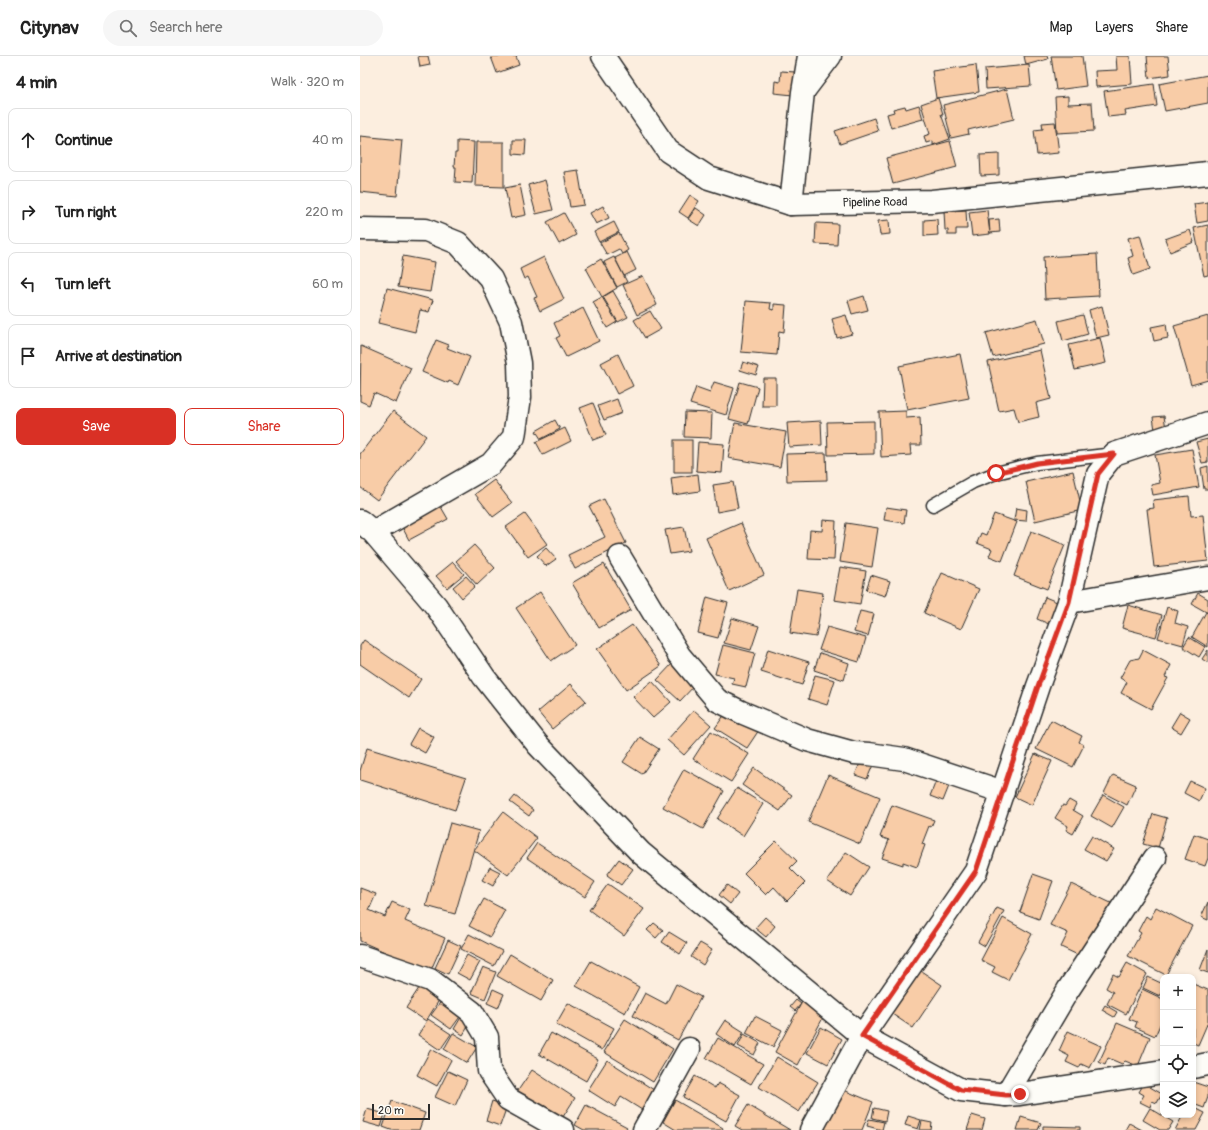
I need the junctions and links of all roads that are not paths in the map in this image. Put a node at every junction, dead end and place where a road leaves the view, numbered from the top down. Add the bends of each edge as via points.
1 (603, 56) edge
2 (809, 56) edge
3 (830, 56) edge
4 (803, 92) junction
5 (1208, 173) edge
6 (791, 204) junction
7 (360, 229) edge
8 (1208, 423) edge
9 (1114, 454) junction
10 (933, 505) dead end
11 (366, 526) edge
12 (620, 557) dead end
13 (1208, 578) edge
14 (1069, 602) junction
15 (1003, 792) junction
16 (1155, 858) dead end
17 (360, 956) edge
18 (862, 1036) junction
19 (689, 1048) dead end
20 (1208, 1064) edge
21 (1196, 1066) edge
22 (1160, 1072) edge
23 (1006, 1095) junction
24 (563, 1130) edge
25 (644, 1130) edge
26 (811, 1130) edge

1 - 6 street, Pipeline Road via 668,151 709,178
2 - 4 street
3 - 4 street
4 - 6 street
5 - 6 street, Pipeline Road via 932,201
7 - 11 street via 426,230 458,243 491,279 511,322 519,364 520,397 514,436 491,464
8 - 9 street
9 - 10 lane via 1037,463 996,473 973,482
9 - 14 street via 1098,474
11 - 18 street via 436,606 484,676 538,745 641,853
12 - 15 street via 679,655 717,700 807,740 854,753 904,759
13 - 14 street
14 - 15 street
15 - 18 street via 976,871
16 - 23 street via 1068,990
17 - 24 street via 430,980 472,1012 487,1037 489,1071 508,1099
18 - 23 street via 961,1090
18 - 26 street
19 - 25 street
20 - 21 street
22 - 23 street

